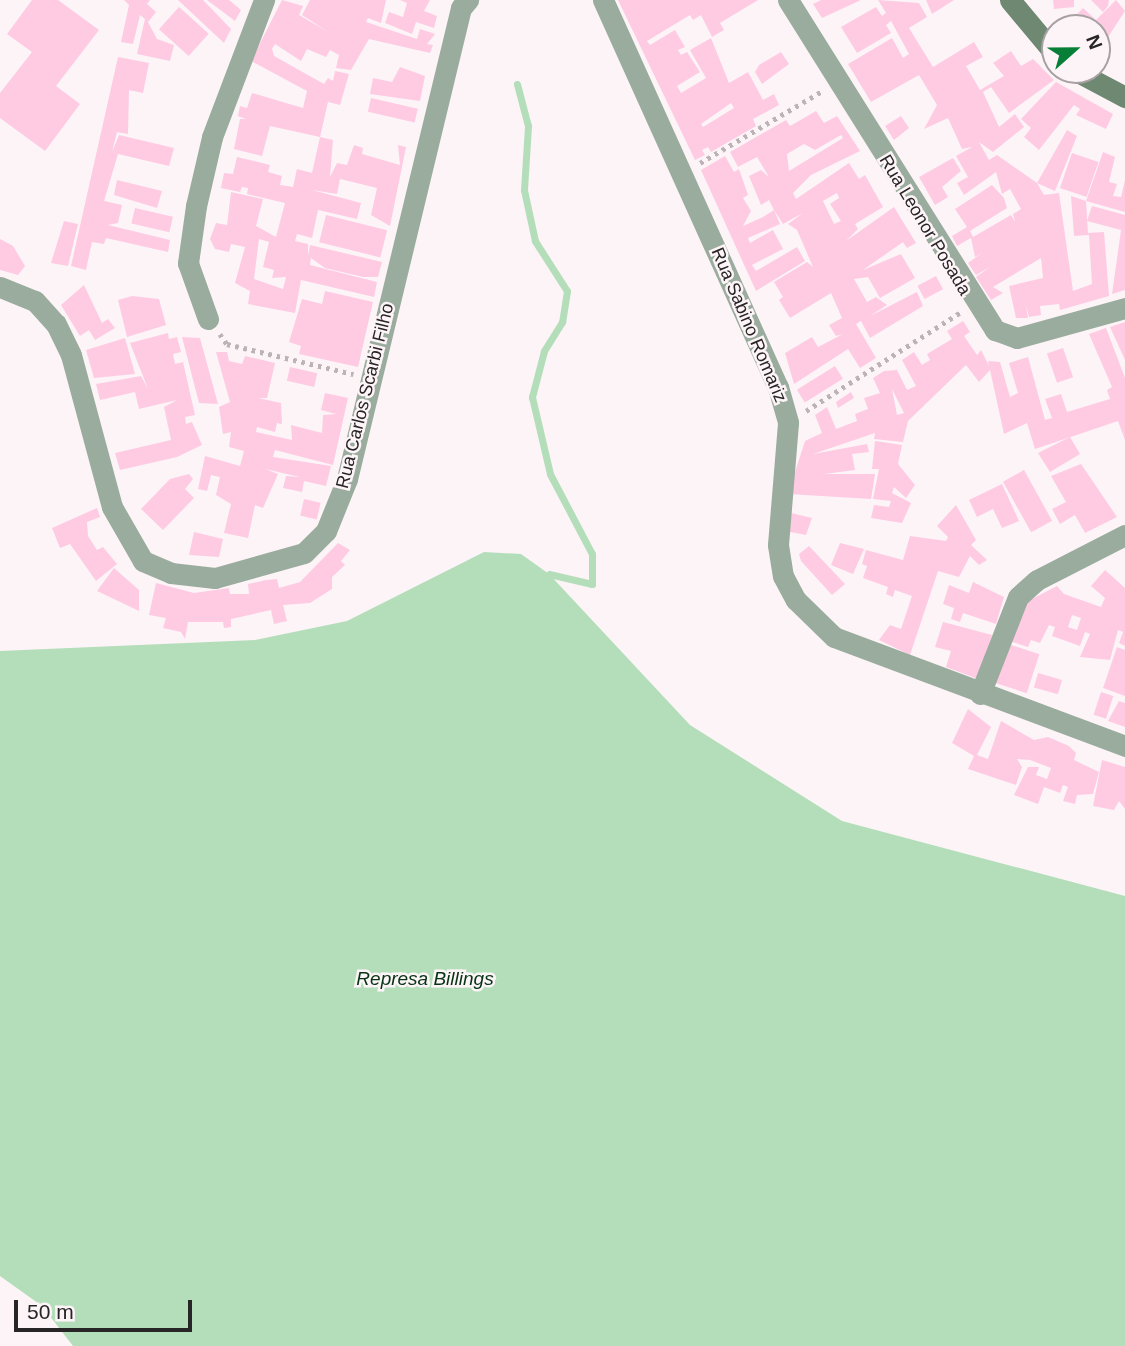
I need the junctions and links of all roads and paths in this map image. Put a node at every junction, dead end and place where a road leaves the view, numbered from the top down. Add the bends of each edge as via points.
1 (264, 0) edge
2 (468, 0) edge
3 (603, 0) edge
4 (788, 0) edge
5 (1010, 0) edge
6 (1041, 37) edge
7 (837, 81) junction
8 (1100, 84) edge
9 (1125, 97) edge
10 (684, 173) junction
11 (0, 287) edge
12 (974, 304) junction
13 (1125, 308) edge
14 (208, 319) joint
15 (371, 378) junction
16 (788, 423) junction
17 (1125, 535) edge
18 (980, 694) junction
19 (1125, 746) edge

1 - 14 street via 212,137 196,206 188,263
2 - 15 street, Rua Carlos Scarbi Filho via 461,8
3 - 10 street, Rua Sabino Romariz
4 - 7 street, Rua Leonor Posada
5 - 6 street
7 - 10 path
7 - 12 street, Rua Leonor Posada
8 - 9 street
10 - 16 street, Rua Sabino Romariz via 778,387
11 - 15 street, Rua Carlos Scarbi Filho via 35,301 56,324 71,355 99,466 125,536 143,561 171,573 215,578 304,552 326,531 346,479
12 - 13 street, Rua Leonor Posada via 1008,339
12 - 16 path
14 - 15 path via 227,344
16 - 18 street, Rua Sabino Romariz via 778,545 783,576 796,600 834,637
17 - 18 street via 1037,580 1018,597
18 - 19 street, Rua Sabino Romariz

